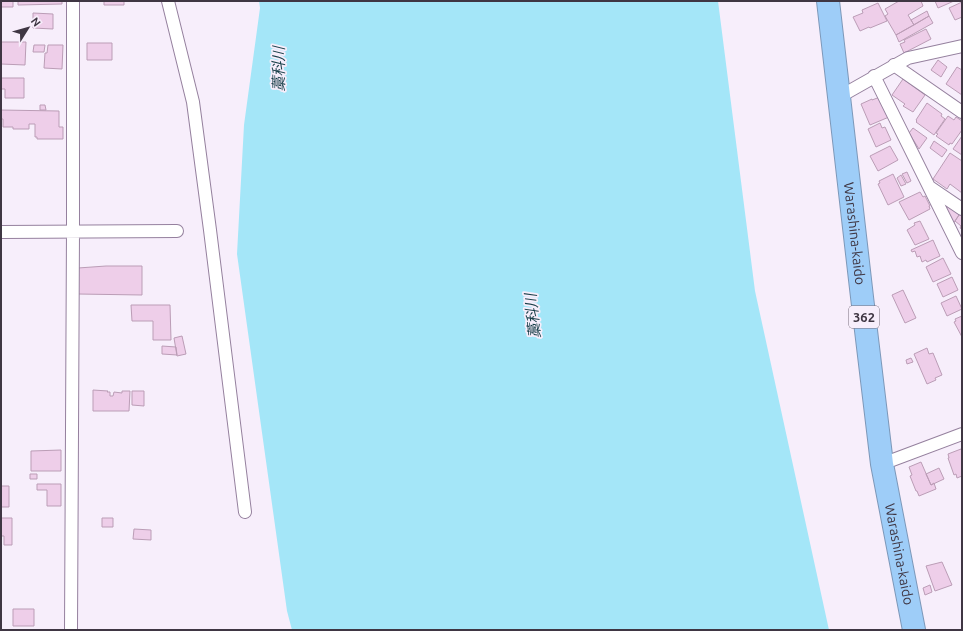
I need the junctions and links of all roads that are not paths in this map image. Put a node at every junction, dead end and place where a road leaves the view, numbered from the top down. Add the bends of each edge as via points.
1 (73, 1) edge
2 (168, 1) edge
3 (828, 1) edge
4 (962, 46) edge
5 (894, 65) junction
6 (874, 76) junction
7 (839, 96) junction
8 (962, 112) edge
9 (930, 188) junction
10 (962, 210) edge
11 (177, 231) dead end
12 (1, 232) edge
13 (73, 232) junction
14 (962, 253) edge
15 (962, 434) edge
16 (882, 464) junction
17 (245, 512) dead end
18 (71, 630) edge
19 (914, 630) edge

1 - 13 street
2 - 17 street via 193,102
3 - 7 highway, Warashina-kaido / 362
4 - 5 street via 908,58
5 - 6 street
5 - 8 street
6 - 7 street
6 - 9 street
7 - 16 highway, Warashina-kaido / 362
9 - 10 street
9 - 14 street
11 - 13 street
12 - 13 street
13 - 18 street
15 - 16 street
16 - 19 highway, Warashina-kaido / 362

